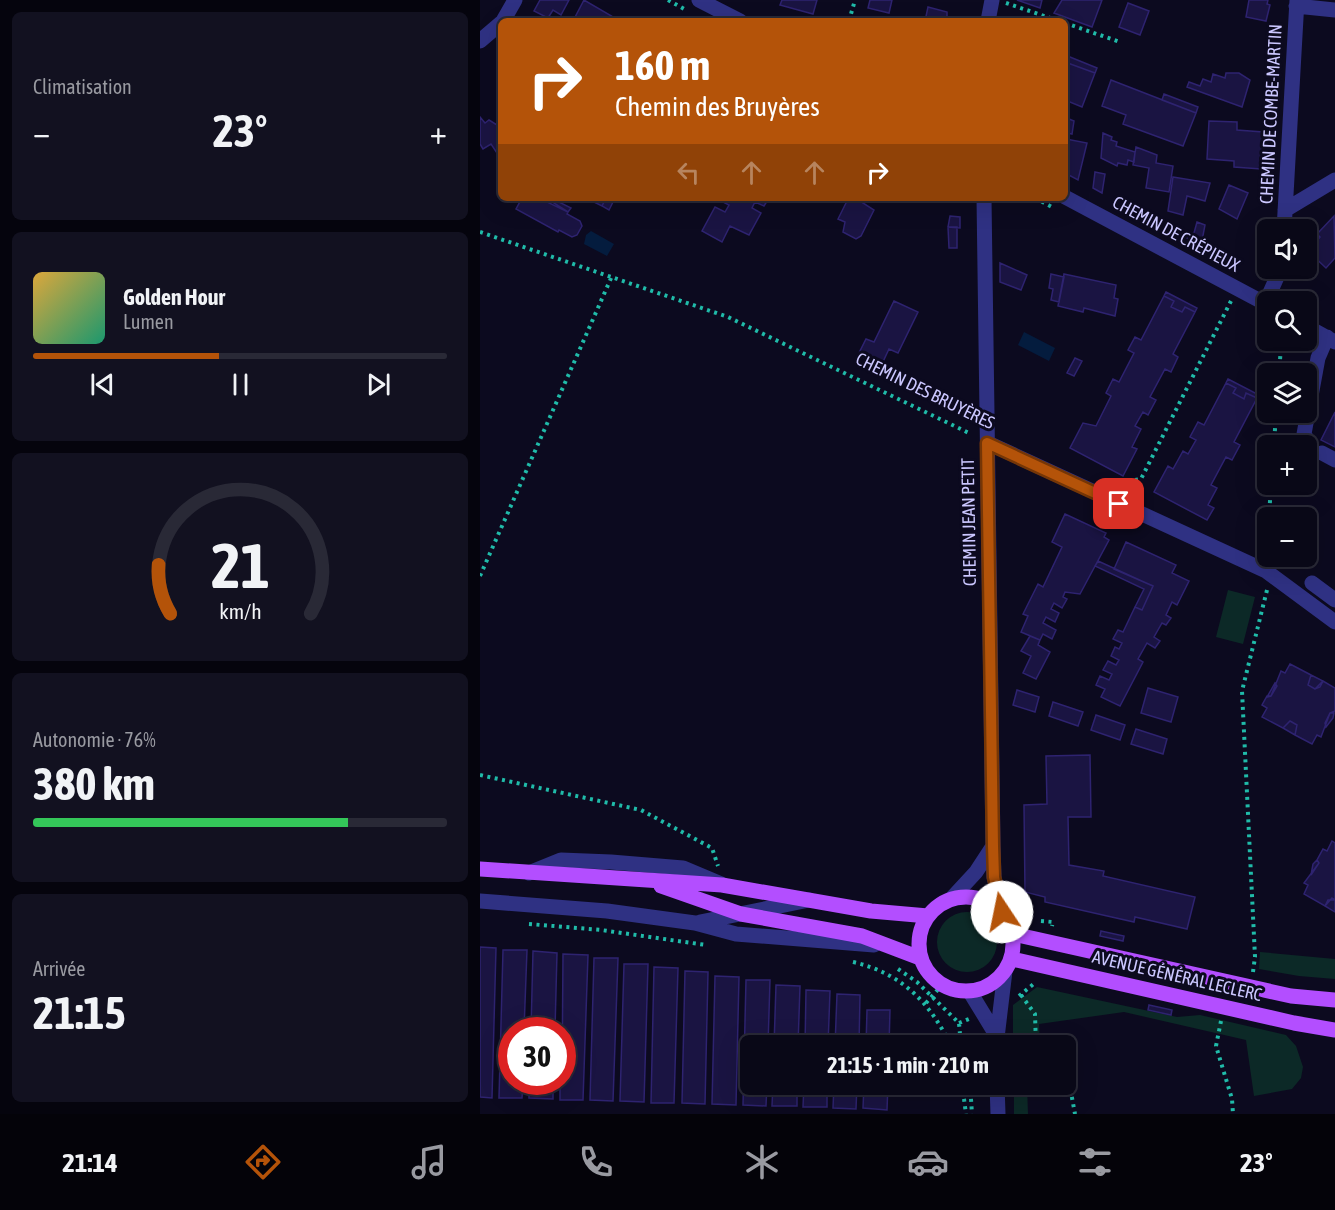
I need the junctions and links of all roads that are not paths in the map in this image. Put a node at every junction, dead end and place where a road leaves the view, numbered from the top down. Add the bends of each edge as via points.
1 (515, 0) edge
2 (699, 0) edge
3 (992, 0) edge
4 (1296, 3) edge
5 (1335, 10) edge
6 (504, 18) edge
7 (734, 18) edge
8 (989, 18) edge
9 (498, 25) edge
10 (480, 41) edge
11 (1335, 180) edge
12 (1068, 199) edge
13 (984, 201) edge
14 (1286, 210) junction
15 (1285, 219) edge
16 (1257, 299) edge
17 (1317, 332) edge
18 (1331, 339) edge
19 (1305, 435) edge
20 (987, 443) junction
21 (1312, 583) dead end
22 (1335, 600) edge
23 (1335, 622) edge
24 (993, 846) junction
25 (480, 870) edge
26 (529, 873) junction
27 (644, 881) junction
28 (722, 885) junction
29 (951, 899) junction
30 (812, 900) junction
31 (480, 901) edge
32 (1002, 912) junction
33 (741, 914) junction
34 (928, 916) junction
35 (694, 923) junction
36 (1013, 934) junction
37 (892, 947) junction
38 (920, 958) junction
39 (1008, 965) junction
40 (970, 992) junction
41 (1335, 1000) edge
42 (1335, 1030) edge
43 (993, 1035) edge
44 (996, 1035) edge
45 (997, 1095) edge
46 (998, 1114) edge

1 - 6 street
2 - 7 street
3 - 8 street
4 - 5 street
4 - 14 street, CHEMIN DE COMBE-MARTIN
9 - 10 street
11 - 14 street
12 - 16 street, CHEMIN DE CRÉPIEUX
13 - 20 street, CHEMIN JEAN PETIT
14 - 15 street, CHEMIN DE COMBE-MARTIN
17 - 18 street
18 - 19 street via 1318,358
20 - 23 street, CHEMIN DES BRUYÈRES via 1271,574
20 - 24 street, CHEMIN JEAN PETIT
21 - 22 street
24 - 29 street
24 - 32 street, CHEMIN JEAN PETIT via 994,877
25 - 26 main road
26 - 27 main road
26 - 28 street via 561,860 611,862 683,868
27 - 28 main road
27 - 33 main road
28 - 30 main road
29 - 32 main road via 981,899
29 - 34 main road
30 - 33 street
30 - 34 main road
31 - 35 street via 607,911
32 - 36 main road
33 - 35 street
33 - 37 main road via 862,936
34 - 38 main road via 918,944
35 - 37 street via 736,934
36 - 39 main road
36 - 41 main road, AVENUE GÉNÉRAL LECLERC via 1291,996
37 - 38 main road
38 - 40 main road via 937,990
39 - 40 main road via 984,988
39 - 42 main road, AVENUE GÉNÉRAL LECLERC
39 - 44 street
40 - 43 street
45 - 46 street

